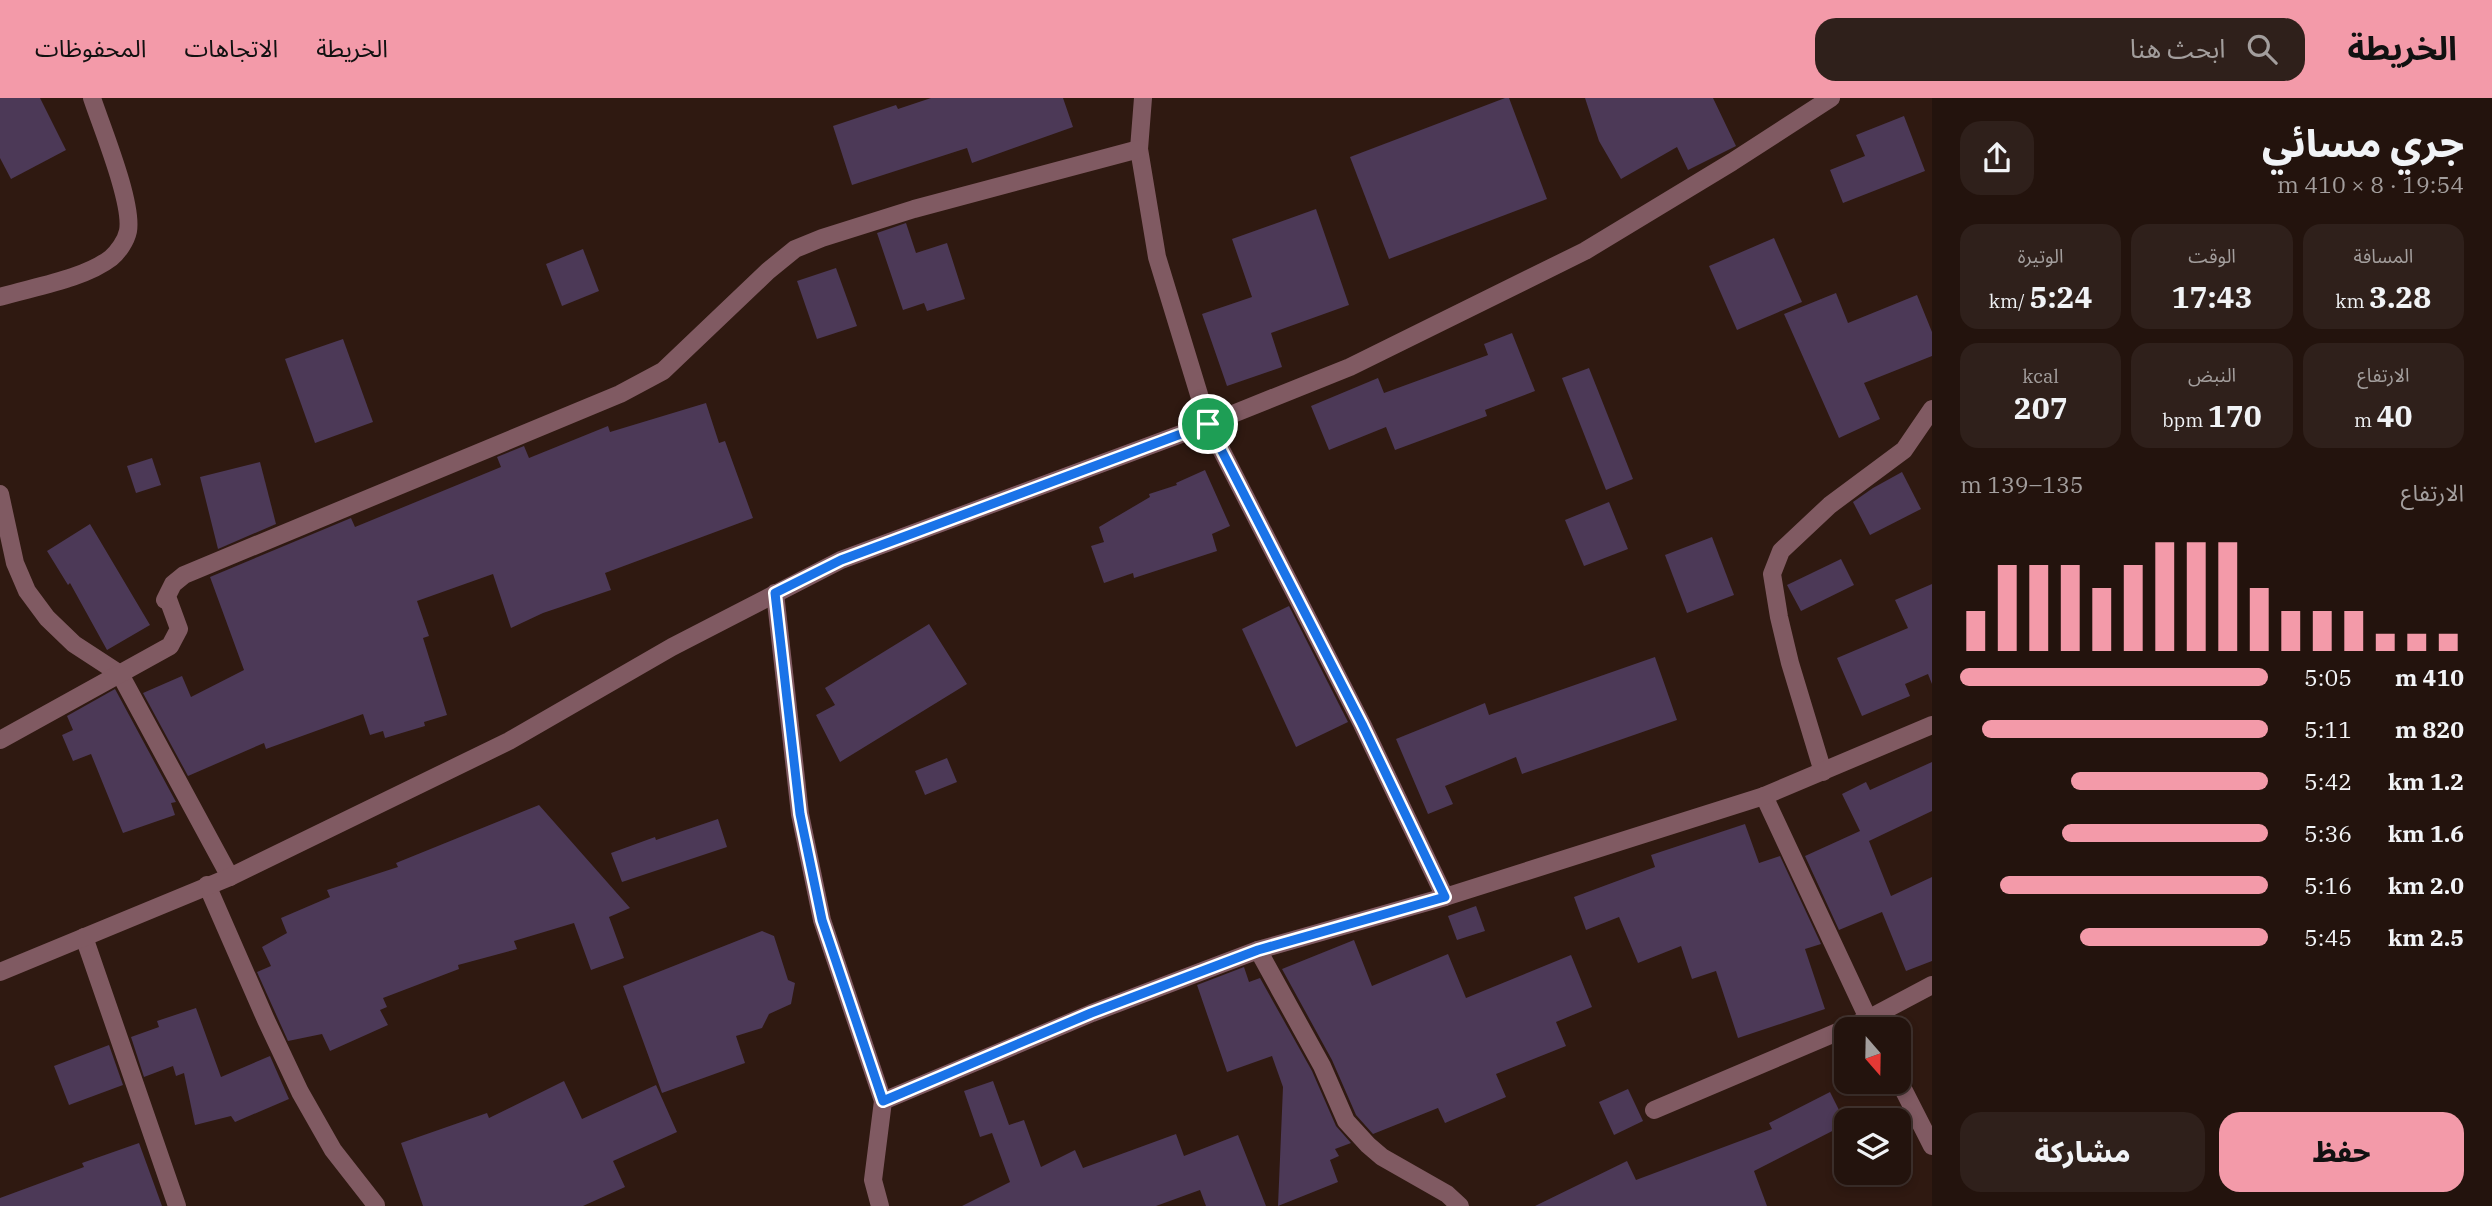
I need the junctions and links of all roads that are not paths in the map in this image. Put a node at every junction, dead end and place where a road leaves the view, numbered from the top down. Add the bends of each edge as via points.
1 (92, 98) edge
2 (1143, 98) edge
3 (1826, 99) edge
4 (1139, 149) junction
5 (0, 297) edge
6 (1932, 409) edge
7 (1208, 424) junction
8 (0, 494) edge
9 (775, 593) junction
10 (120, 674) junction
11 (1932, 724) edge
12 (0, 740) edge
13 (1823, 772) junction
14 (1764, 796) junction
15 (230, 877) junction
16 (207, 885) junction
17 (1445, 897) junction
18 (84, 937) junction
19 (1258, 950) junction
20 (0, 972) edge
21 (1932, 985) edge
22 (1868, 1017) edge
23 (1882, 1017) edge
24 (1834, 1039) edge
25 (1906, 1094) edge
26 (883, 1101) junction
27 (1654, 1110) dead end
28 (1932, 1146) edge
29 (376, 1205) edge
30 (177, 1206) edge
31 (880, 1206) edge
32 (1460, 1206) edge

1 - 5 street via 129,209 128,233 110,259 82,273
2 - 4 street
3 - 7 street via 1585,251 1350,367
4 - 7 street via 1157,257
4 - 10 street via 914,209 795,249 663,371 620,394 184,575 165,600 180,629 170,646
6 - 13 street via 1904,450 1830,505 1781,551 1772,574 1790,663
7 - 9 street via 841,560
7 - 17 street
8 - 10 street via 15,563 27,591 74,644
9 - 15 street via 509,741
9 - 26 street via 800,814 822,920
10 - 12 street
10 - 15 street
11 - 13 street
13 - 14 street
14 - 17 street
14 - 22 street
15 - 16 street
16 - 18 street
16 - 29 street via 300,1092 333,1150
17 - 19 street
18 - 20 street
18 - 30 street
19 - 26 street via 1091,1013
19 - 32 street via 1322,1066 1346,1121 1382,1157
21 - 23 street
24 - 27 street
25 - 28 street
26 - 31 street via 873,1180

